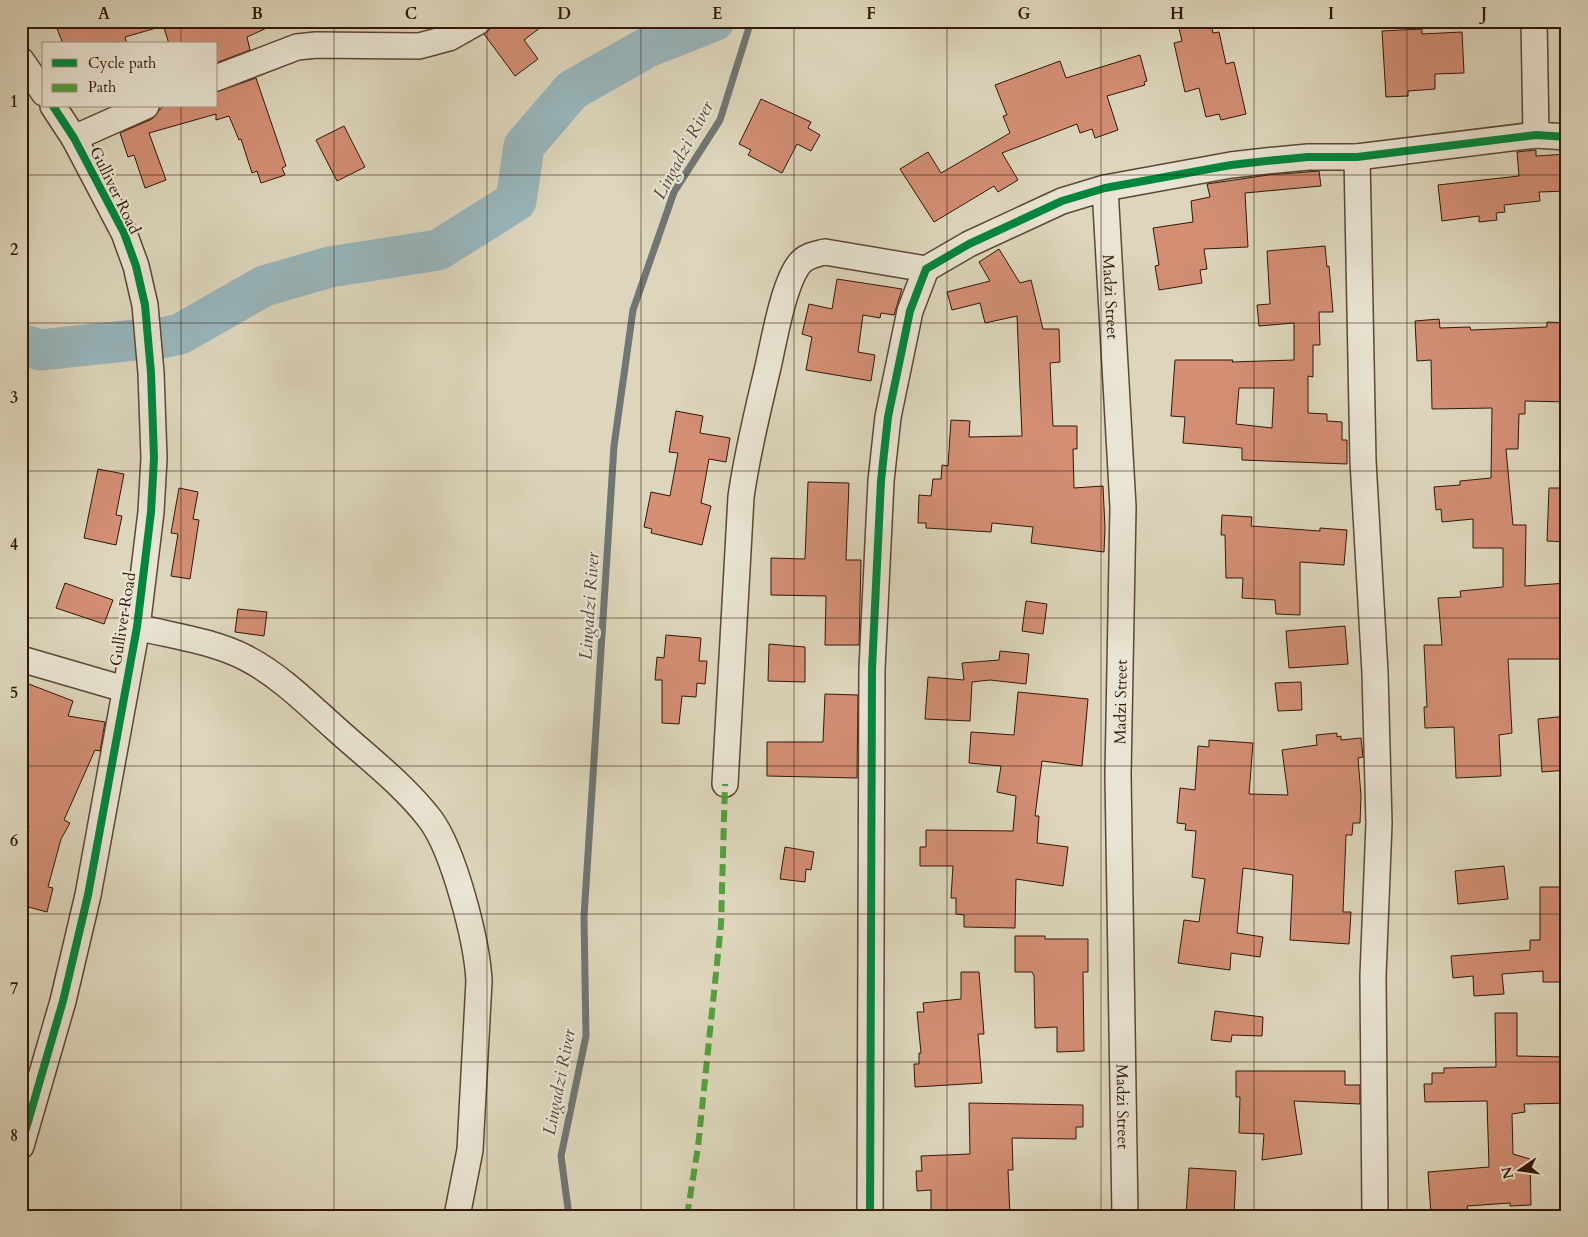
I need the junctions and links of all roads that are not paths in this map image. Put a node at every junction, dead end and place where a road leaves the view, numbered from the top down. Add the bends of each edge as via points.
1 (479, 21) edge
2 (1534, 21) edge
3 (23, 66) edge
4 (218, 77) edge
5 (42, 90) edge
6 (54, 108) edge
7 (142, 108) edge
8 (1536, 135) junction
9 (1567, 137) edge
10 (74, 138) junction
11 (1357, 157) junction
12 (1105, 188) junction
13 (926, 268) junction
14 (137, 627) junction
15 (21, 659) edge
16 (124, 689) junction
17 (725, 784) dead end
18 (21, 1146) edge
19 (457, 1216) edge
20 (870, 1216) edge
21 (1125, 1216) edge
22 (1374, 1216) edge

1 - 4 street via 449,38 419,46 298,47
2 - 8 street
3 - 5 street
6 - 10 street, Gulliver Road
7 - 10 street
8 - 9 street
8 - 11 street
10 - 14 street, Gulliver Road via 124,233 145,304 154,458
11 - 12 street via 1308,157 1230,165
11 - 22 street via 1363,461 1380,823 1373,976
12 - 13 street via 1062,201 969,244
12 - 21 street, Madzi Street via 1123,507 1118,776
13 - 17 street via 825,252 801,262 792,278 779,319 740,497
13 - 20 street via 910,311 888,418 881,481 872,669
14 - 16 street, Gulliver Road
14 - 19 street via 215,646 272,674 409,794 432,821 453,868 473,933 478,966 470,1150
15 - 16 street
16 - 18 street, Gulliver Road via 88,895 63,1001

